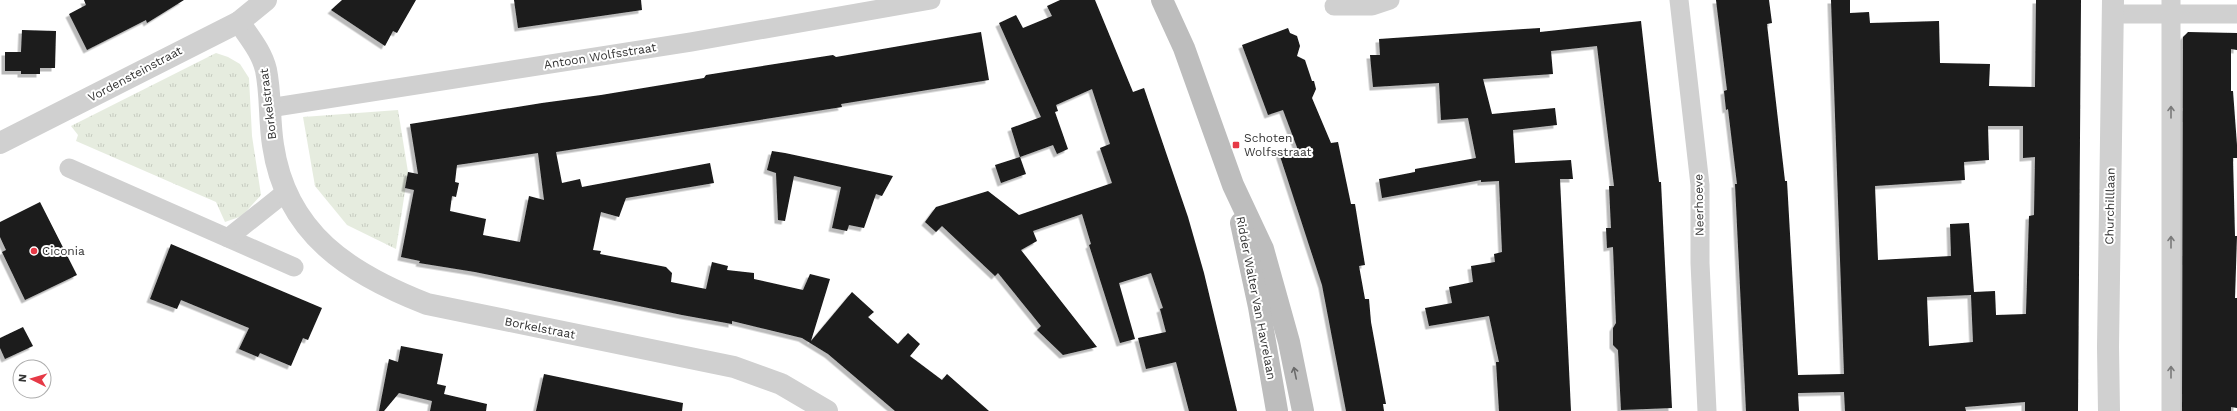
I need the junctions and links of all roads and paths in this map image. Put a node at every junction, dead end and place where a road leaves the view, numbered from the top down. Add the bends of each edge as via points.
1 (266, 0) edge
2 (932, 0) edge
3 (1162, 0) edge
4 (1390, 0) edge
5 (1679, 0) edge
6 (1334, 6) dead end
7 (2112, 7) edge
8 (2171, 7) edge
9 (2237, 14) edge
10 (239, 22) junction
11 (269, 108) junction
12 (0, 143) edge
13 (69, 168) dead end
14 (1234, 185) junction
15 (287, 191) junction
16 (228, 238) junction
17 (294, 267) dead end
18 (827, 411) edge
19 (1277, 411) edge
20 (1303, 411) edge
21 (1707, 411) edge
22 (2109, 411) edge
23 (2171, 411) edge

1 - 10 street, Vordensteinstraat
2 - 11 street, Antoon Wolfsstraat via 691,42
3 - 14 main road, Ridder Walter Van Havrelaan via 1184,48
4 - 6 street via 1372,6
5 - 21 street, Neerhoeve via 1700,184 1700,263
7 - 8 street
7 - 22 street, Churchilllaan
8 - 9 street
23 -> 8 street
10 - 11 street, Borkelstraat via 260,54 266,69
10 - 12 street, Vordensteinstraat
11 - 15 street, Borkelstraat via 276,159
13 - 16 street
14 - 19 main road, Ridder Walter Van Havrelaan
20 -> 14 main road, Ridder Walter Van Havrelaan via 1289,342 1263,249
15 - 16 street
15 - 18 street, Borkelstraat via 311,230 327,248 359,272 427,304 734,367 781,384
16 - 17 street

